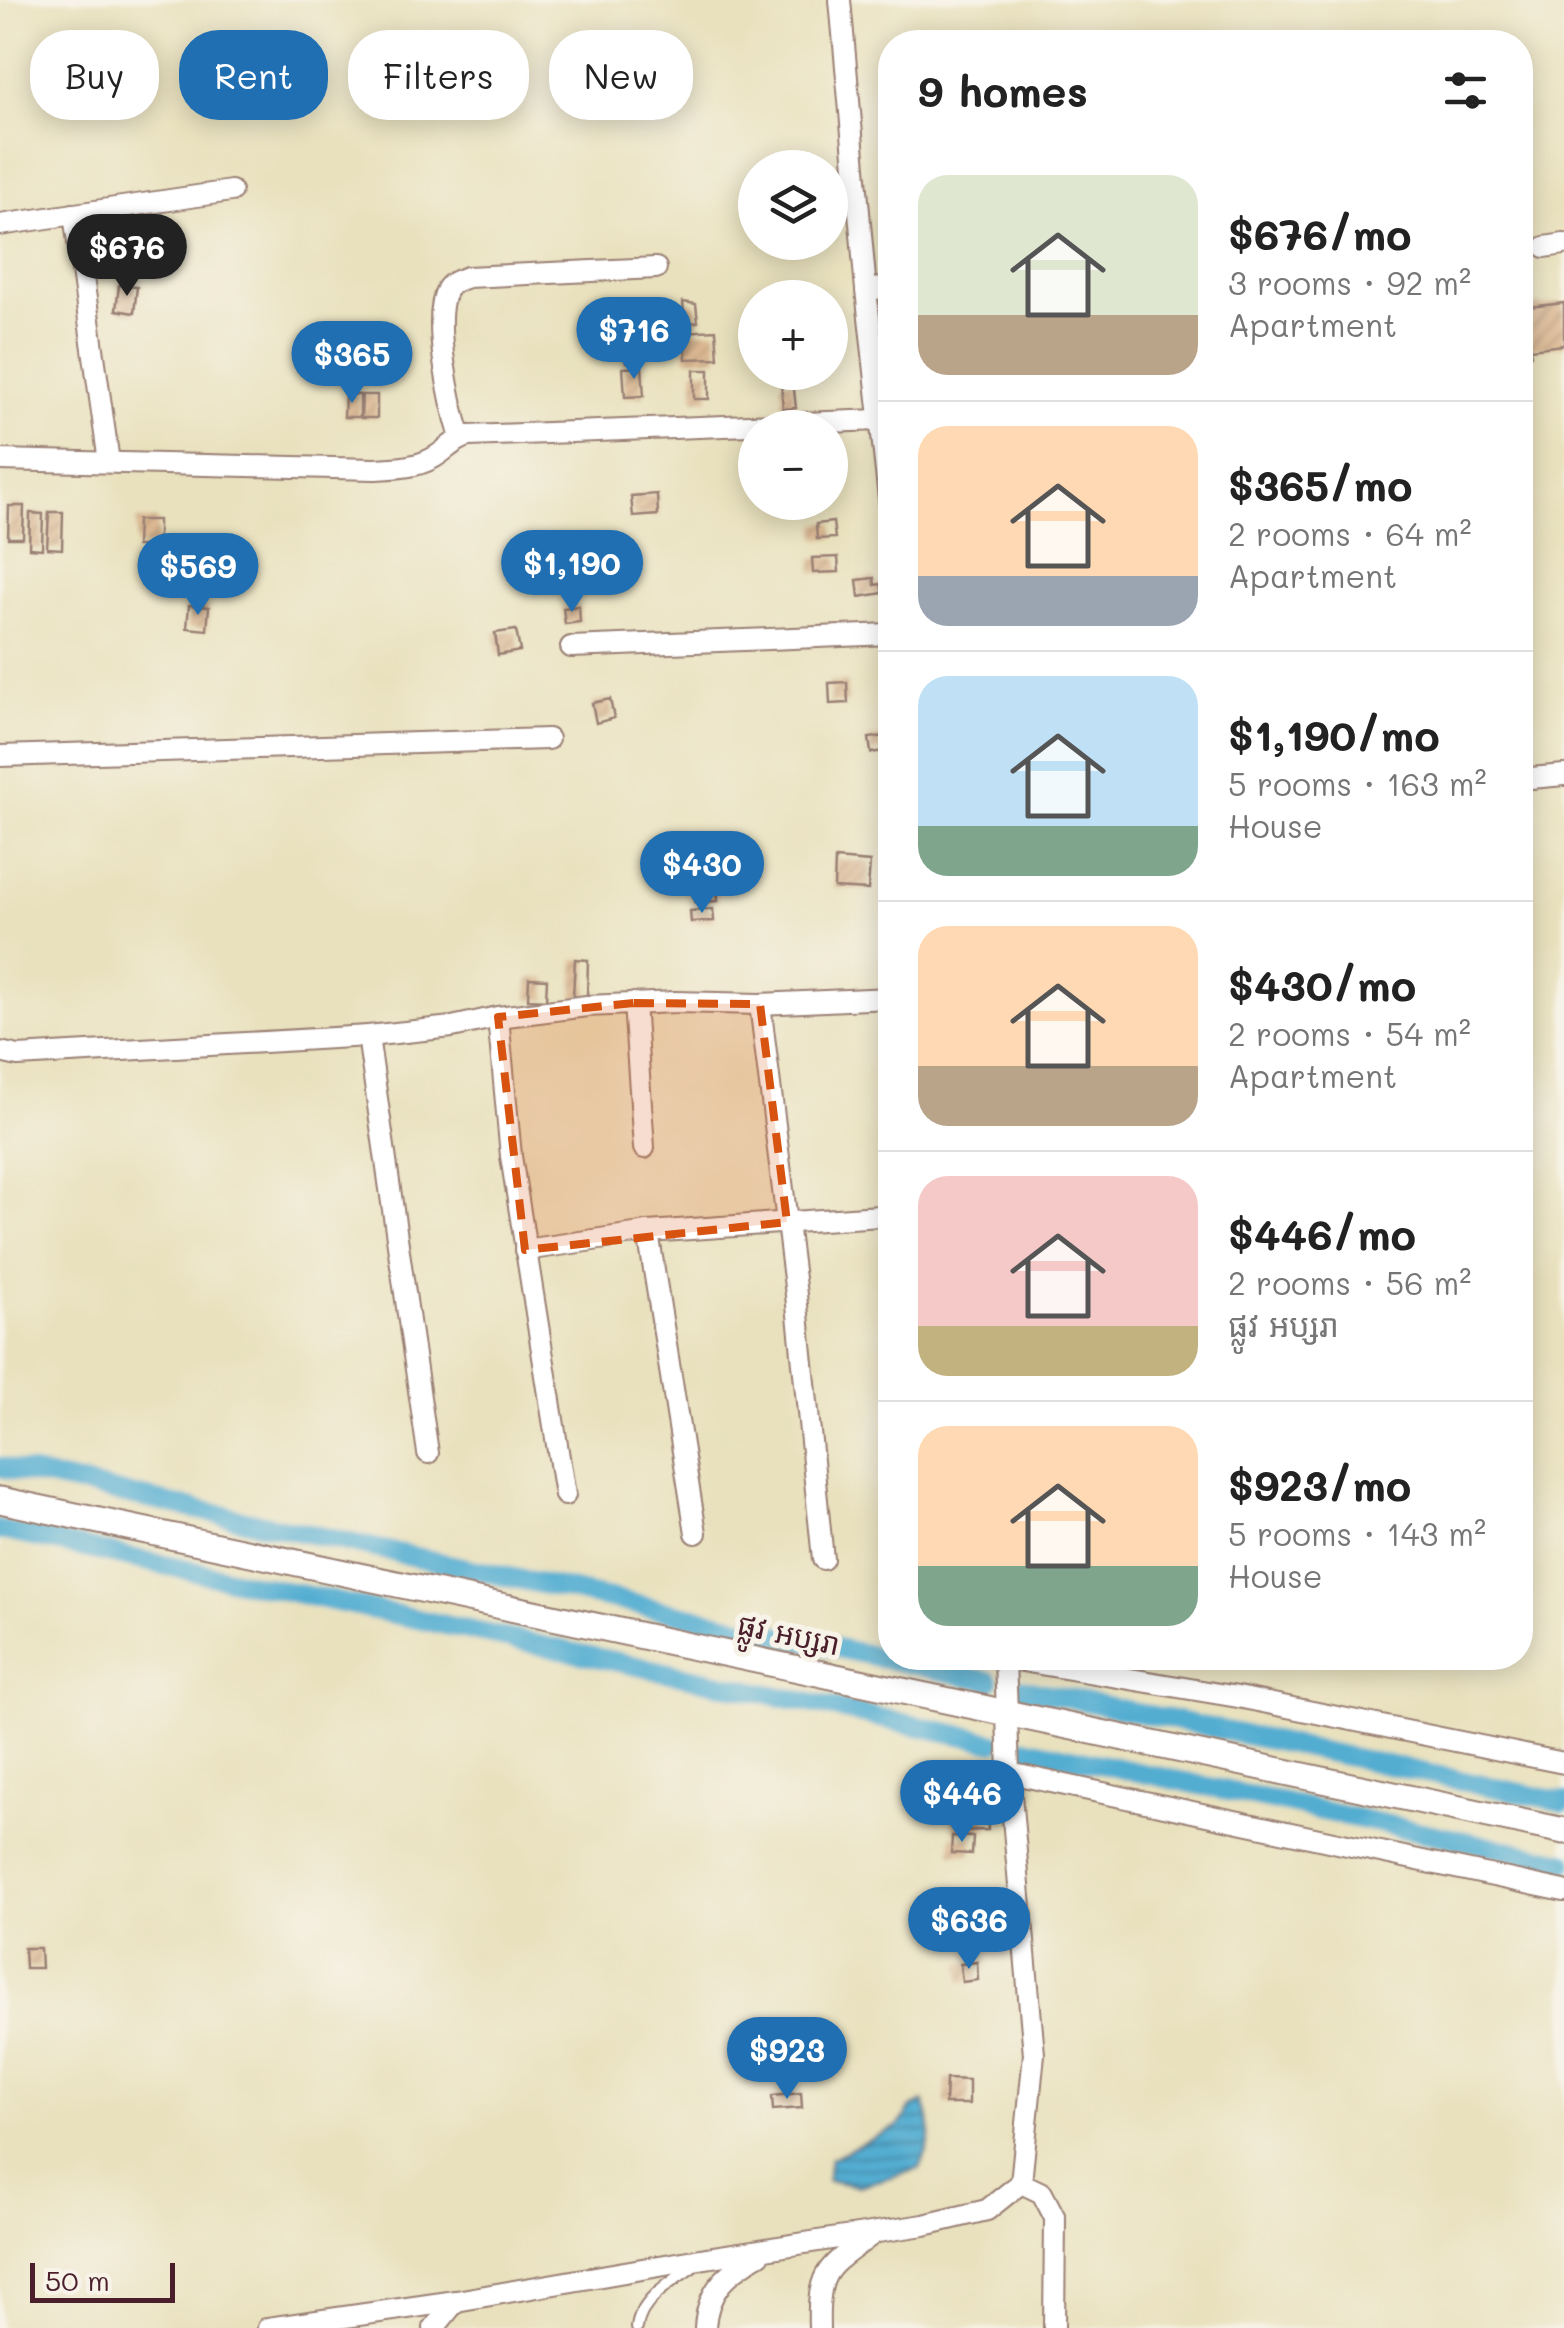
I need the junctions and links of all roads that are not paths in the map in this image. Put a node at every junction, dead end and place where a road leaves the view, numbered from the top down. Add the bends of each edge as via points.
1 (840, 0) edge
2 (231, 191) dead end
3 (74, 214) junction
4 (0, 225) edge
5 (656, 268) dead end
6 (878, 288) edge
7 (866, 290) junction
8 (878, 410) edge
9 (878, 420) edge
10 (460, 438) junction
11 (0, 460) edge
12 (110, 462) junction
13 (878, 634) edge
14 (571, 647) dead end
15 (548, 738) dead end
16 (0, 756) edge
17 (1564, 775) edge
18 (1533, 778) edge
19 (878, 999) edge
20 (634, 1003) junction
21 (760, 1004) junction
22 (498, 1017) junction
23 (368, 1036) junction
24 (0, 1052) edge
25 (644, 1148) dead end
26 (878, 1216) edge
27 (787, 1222) junction
28 (648, 1232) junction
29 (525, 1250) junction
30 (428, 1454) dead end
31 (565, 1495) dead end
32 (0, 1500) edge
33 (696, 1534) dead end
34 (823, 1559) dead end
35 (1006, 1670) edge
36 (1077, 1670) edge
37 (1008, 1713) junction
38 (1564, 1763) edge
39 (1009, 1773) junction
40 (1564, 1831) edge
41 (1564, 1891) edge
42 (1022, 2184) junction
43 (876, 2233) junction
44 (770, 2248) junction
45 (706, 2258) junction
46 (456, 2301) junction
47 (268, 2328) edge
48 (434, 2328) edge
49 (637, 2328) edge
50 (705, 2328) edge
51 (819, 2328) edge
52 (1054, 2328) edge

1 - 7 street
2 - 3 street
3 - 4 street
3 - 12 street
5 - 10 street via 454,282 444,302 444,364
6 - 7 street
7 - 8 street
9 - 10 street
10 - 12 street via 428,461 392,468
11 - 12 street
13 - 14 street
15 - 16 street
17 - 18 street
19 - 21 street
20 - 21 street
20 - 22 street
20 - 25 street
21 - 27 street
22 - 23 street
22 - 29 street
23 - 24 street
23 - 30 street
26 - 27 street
27 - 28 street
27 - 34 street
28 - 29 street
28 - 33 street
29 - 31 street
32 - 37 street, ផ្លូវ អប្សរា
35 - 37 street
36 - 38 street
37 - 39 street
37 - 40 street, ផ្លូវ អប្សរា
39 - 41 street
39 - 42 street via 1034,2054
42 - 43 street via 987,2210
42 - 52 street via 1042,2193 1056,2218
43 - 44 street
43 - 51 street via 838,2260 818,2287
44 - 45 street
44 - 50 street via 721,2280
45 - 46 street
45 - 49 lane via 661,2289
46 - 47 street
46 - 48 street

